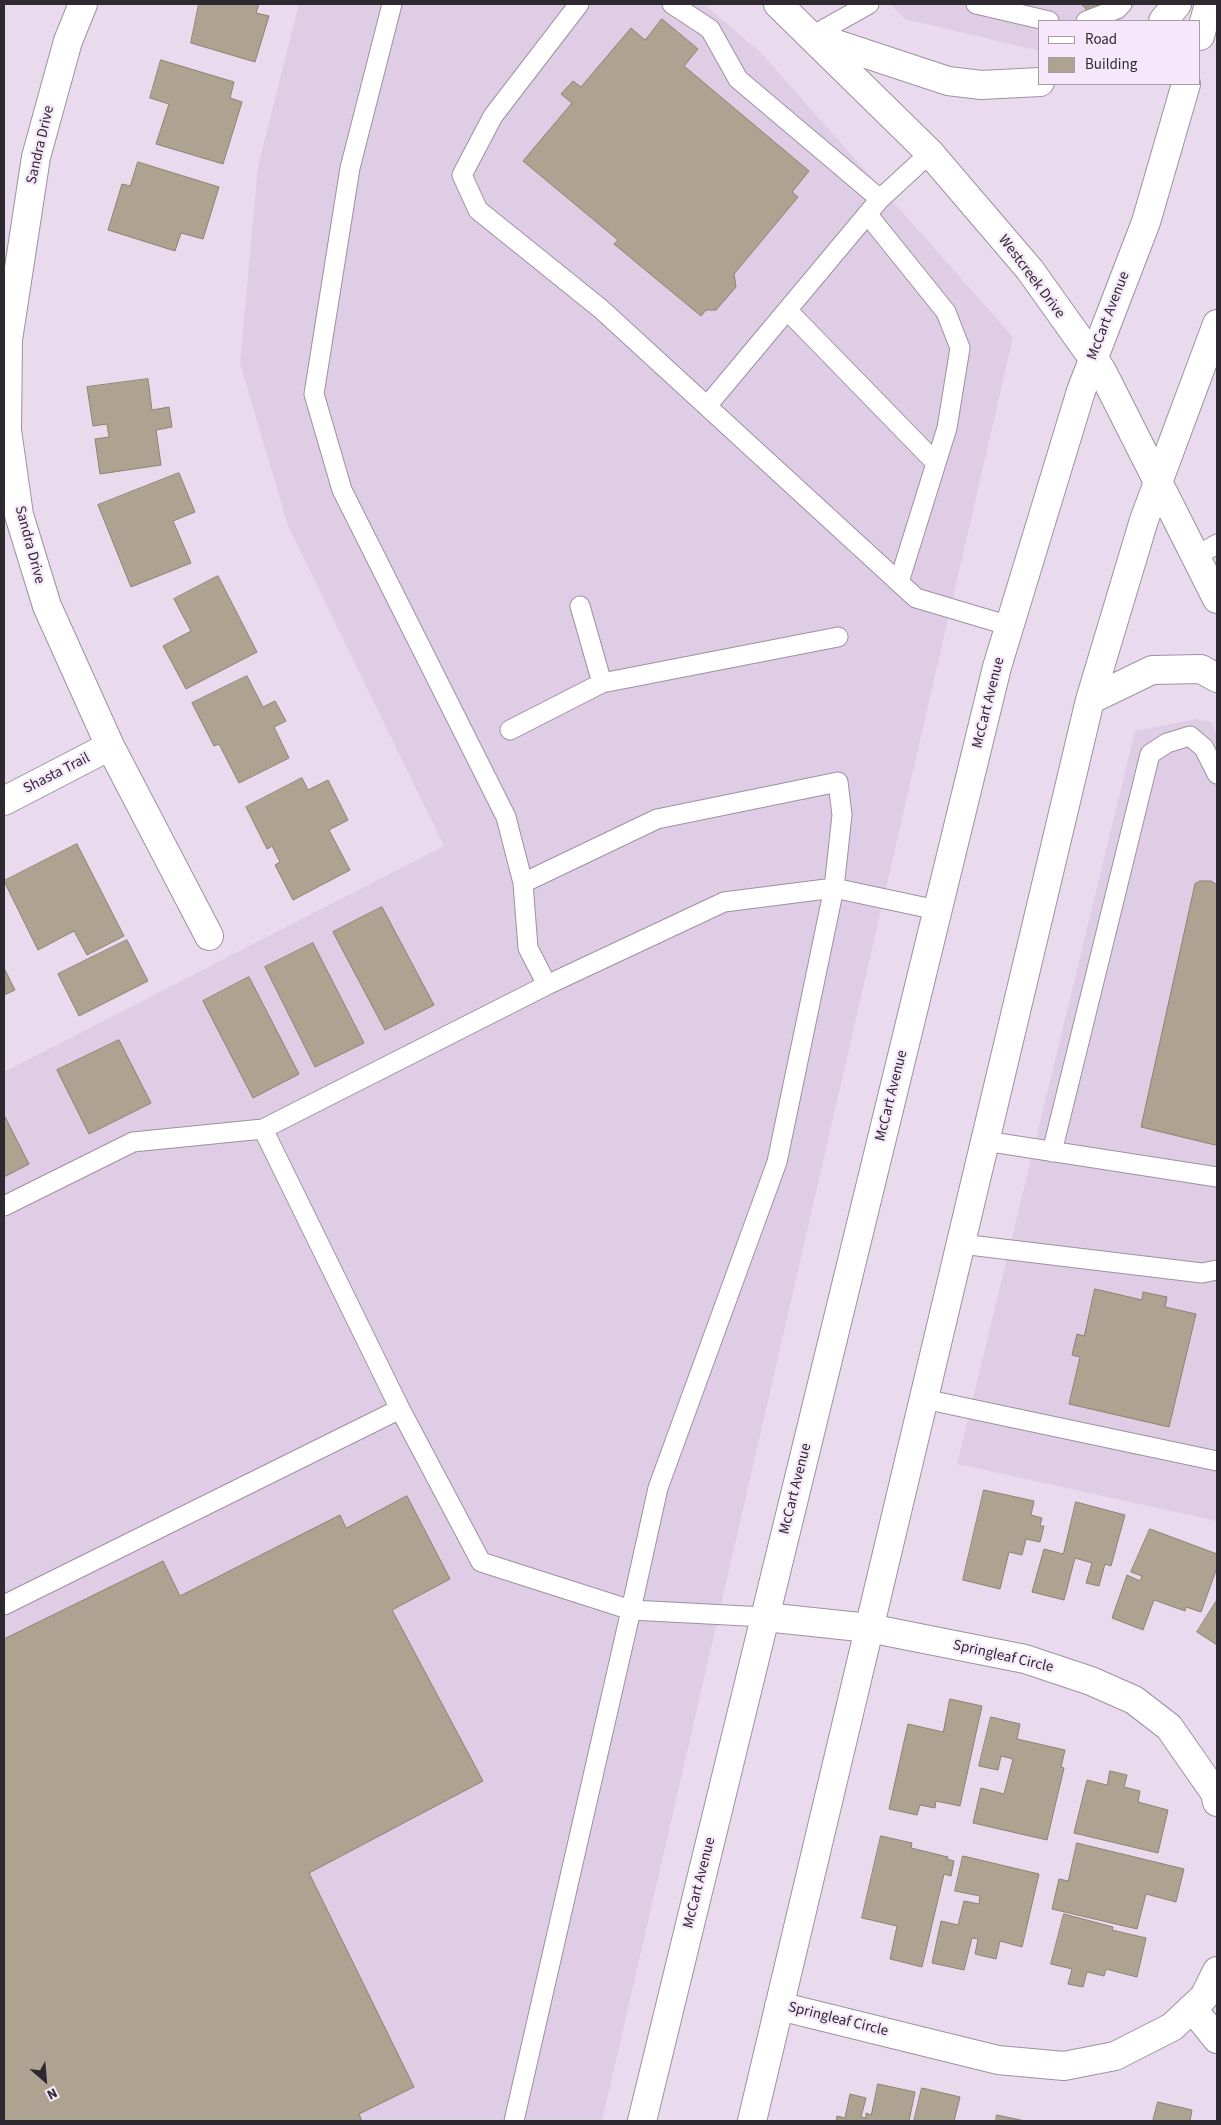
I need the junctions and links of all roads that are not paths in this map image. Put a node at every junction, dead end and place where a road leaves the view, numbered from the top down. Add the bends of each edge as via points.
1 (83, 4) edge
2 (392, 4) edge
3 (578, 4) edge
4 (672, 4) edge
5 (778, 4) edge
6 (869, 4) edge
7 (976, 4) edge
8 (1122, 4) edge
9 (1177, 4) edge
10 (1209, 4) edge
11 (1045, 20) edge
12 (1089, 20) edge
13 (1164, 20) edge
14 (1201, 32) edge
15 (812, 36) junction
16 (1038, 82) edge
17 (1186, 85) edge
18 (930, 153) junction
19 (880, 200) junction
20 (868, 215) junction
21 (787, 310) junction
22 (1214, 339) edge
23 (1092, 359) junction
24 (707, 406) junction
25 (936, 464) junction
26 (1158, 483) junction
27 (1206, 550) edge
28 (899, 582) junction
29 (1217, 599) edge
30 (580, 606) dead end
31 (1010, 626) junction
32 (838, 637) dead end
33 (1217, 678) edge
34 (602, 683) junction
35 (1090, 700) junction
36 (510, 730) dead end
37 (110, 746) junction
38 (1217, 774) edge
39 (4, 800) edge
40 (523, 883) junction
41 (834, 888) junction
42 (938, 910) junction
43 (210, 936) dead end
44 (547, 985) junction
45 (263, 1129) junction
46 (985, 1141) junction
47 (1052, 1152) junction
48 (1217, 1177) edge
49 (4, 1206) edge
50 (961, 1244) junction
51 (1217, 1270) edge
52 (924, 1398) junction
53 (400, 1409) junction
54 (1217, 1461) edge
55 (4, 1605) edge
56 (631, 1610) junction
57 (765, 1617) junction
58 (869, 1628) junction
59 (1217, 1802) edge
60 (1217, 1971) edge
61 (779, 2006) junction
62 (1192, 2008) junction
63 (1217, 2039) edge
64 (514, 2121) edge
65 (642, 2121) edge
66 (752, 2121) edge

1 - 37 main road, Sandra Drive via 68,41 36,157 8,340 7,430 19,514 46,606
2 - 40 lane via 350,168 314,394 342,490 506,817
3 - 24 lane via 493,116 462,175 478,210 601,309
4 - 19 lane via 710,29 738,79
5 - 15 main road, Westcreek Drive
6 - 15 lane
7 - 11 lane
8 - 12 lane
9 - 13 main road
10 - 14 main road
15 - 16 main road via 948,81 981,85
15 - 18 main road, Westcreek Drive
17 - 23 main road, McCart Avenue via 1146,222
18 - 19 lane
18 - 23 main road, Westcreek Drive via 1030,270
19 - 20 lane
20 - 21 lane
20 - 25 lane via 946,312 960,348 948,428
21 - 24 lane
21 - 25 lane
22 - 26 main road
23 - 26 main road, Westcreek Drive via 1102,371
23 - 31 main road, McCart Avenue
24 - 28 lane
25 - 28 lane
26 - 27 main road, Westcreek Drive
26 - 35 main road
27 - 29 main road, Westcreek Drive
28 - 31 lane via 916,598
30 - 34 lane
31 - 42 main road, McCart Avenue via 997,667
32 - 34 lane
33 - 35 main road via 1201,669 1152,670
34 - 36 lane
35 - 46 main road
37 - 39 main road, Shasta Trail
37 - 43 main road, Sandra Drive
38 - 47 lane via 1204,748 1190,736 1167,743 1150,754
40 - 41 lane via 657,819 838,782 842,815
40 - 44 lane via 528,948
41 - 42 lane
41 - 44 lane via 724,902
41 - 56 lane via 777,1162 658,1488
42 - 57 main road, McCart Avenue
44 - 45 lane
45 - 49 lane via 133,1142
45 - 53 lane
46 - 47 lane
46 - 50 main road
47 - 48 lane
50 - 51 lane via 1202,1273
50 - 52 main road
52 - 54 lane
52 - 58 main road
53 - 55 lane
53 - 56 lane via 481,1562
56 - 57 lane
56 - 64 lane
57 - 58 main road, Springleaf Circle
57 - 65 main road, McCart Avenue
58 - 59 main road, Springleaf Circle via 1025,1659 1091,1681 1134,1700 1169,1727 1215,1793
58 - 61 main road
60 - 62 main road, Springleaf Circle via 1204,1997
61 - 62 main road, Springleaf Circle via 998,2060 1064,2066 1115,2056 1172,2027
61 - 66 main road
62 - 63 main road

